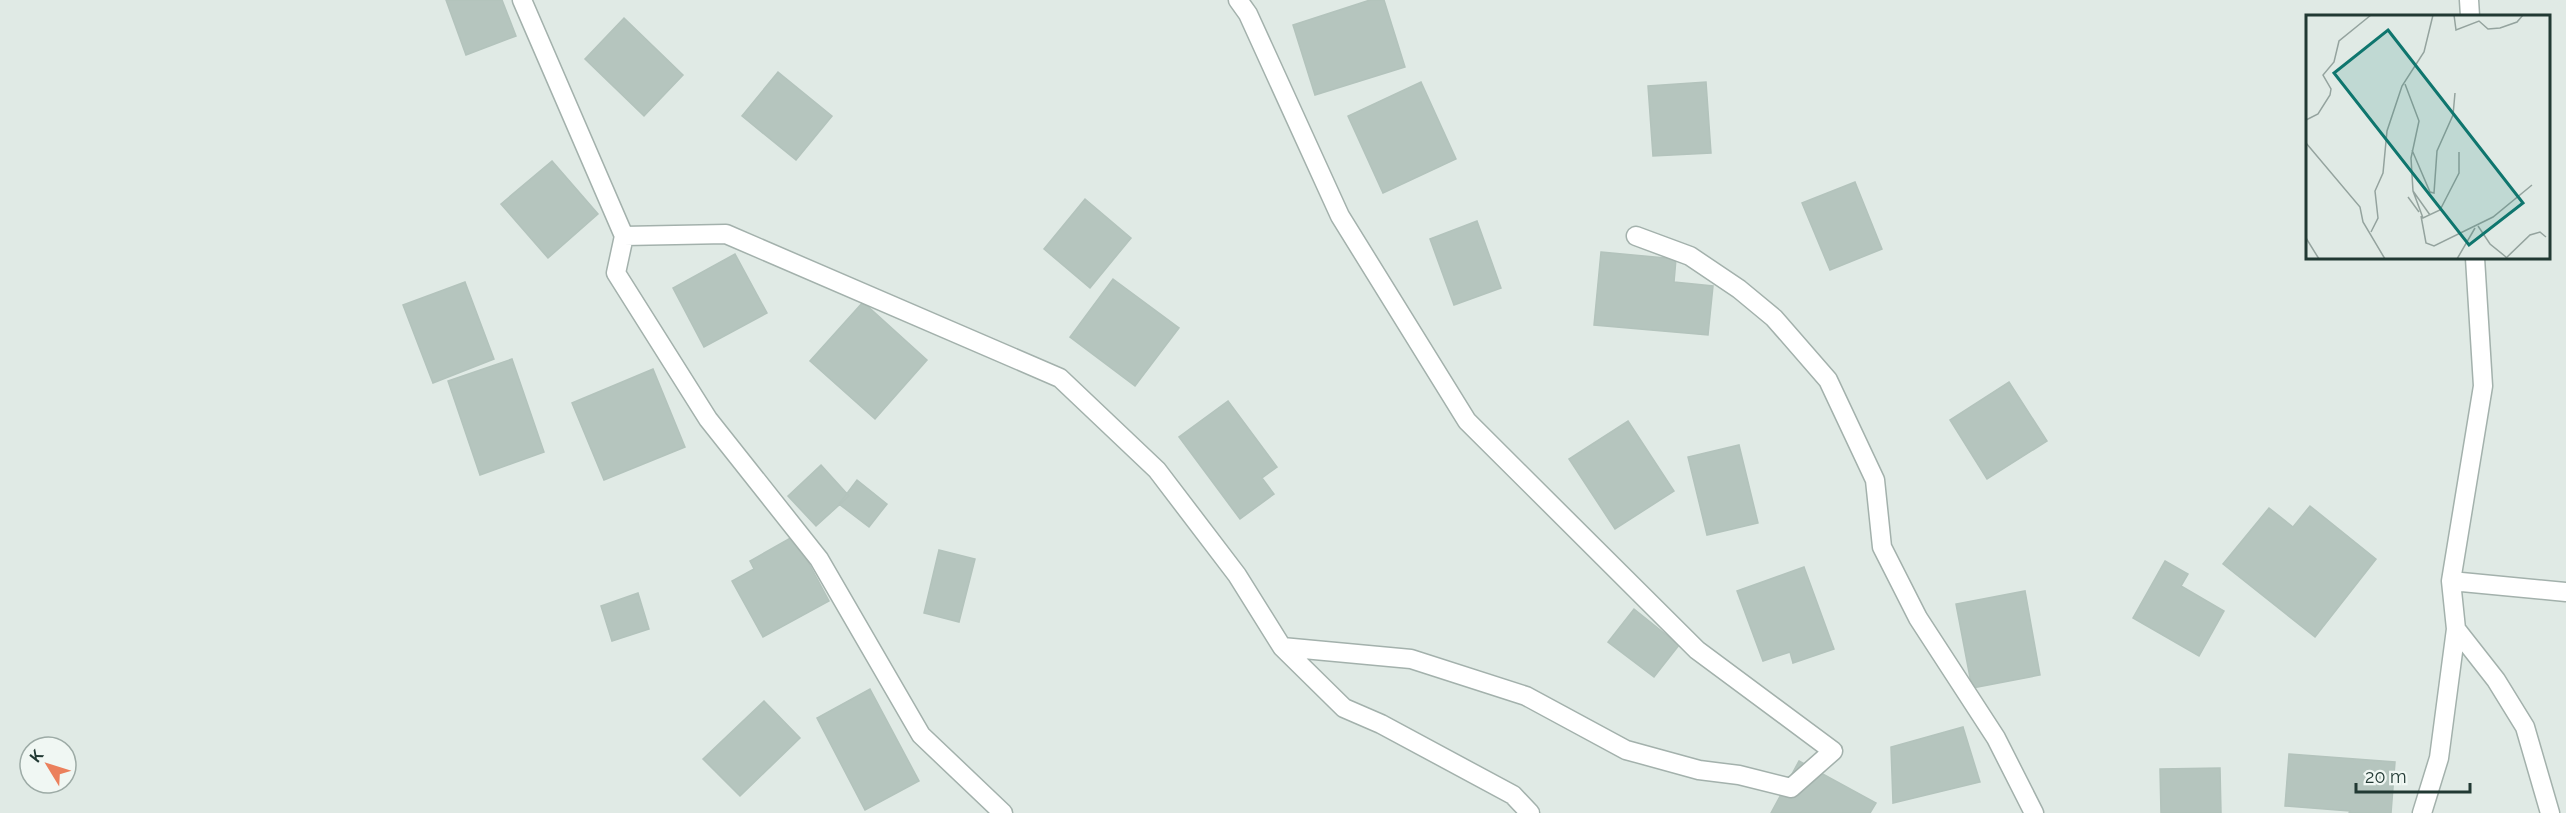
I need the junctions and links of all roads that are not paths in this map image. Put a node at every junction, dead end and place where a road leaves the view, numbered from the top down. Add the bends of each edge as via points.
1 (522, 0) edge
2 (1238, 0) edge
3 (2469, 0) edge
4 (2470, 15) edge
5 (624, 236) junction
6 (1636, 236) dead end
7 (2475, 260) edge
8 (2451, 581) junction
9 (2566, 592) edge
10 (2456, 629) junction
11 (1282, 647) junction
12 (1003, 813) edge
13 (1530, 813) edge
14 (2034, 813) edge
15 (2422, 813) edge
16 (2550, 813) edge

1 - 5 street
2 - 11 street via 1248,14 1340,216 1467,421 1696,650 1833,751 1791,788 1699,770 1626,750 1526,696 1411,659
3 - 4 street
5 - 11 street via 726,234 1060,378 1157,470 1237,575
5 - 12 street via 616,273 708,419 819,559 921,735
6 - 14 street via 1690,256 1739,289 1774,318 1828,380 1875,480 1882,547 1918,618 1996,738
7 - 8 street via 2483,386
8 - 9 street
8 - 10 street
10 - 15 street via 2439,758
10 - 16 street via 2525,727
11 - 13 street via 1344,708 1513,795

